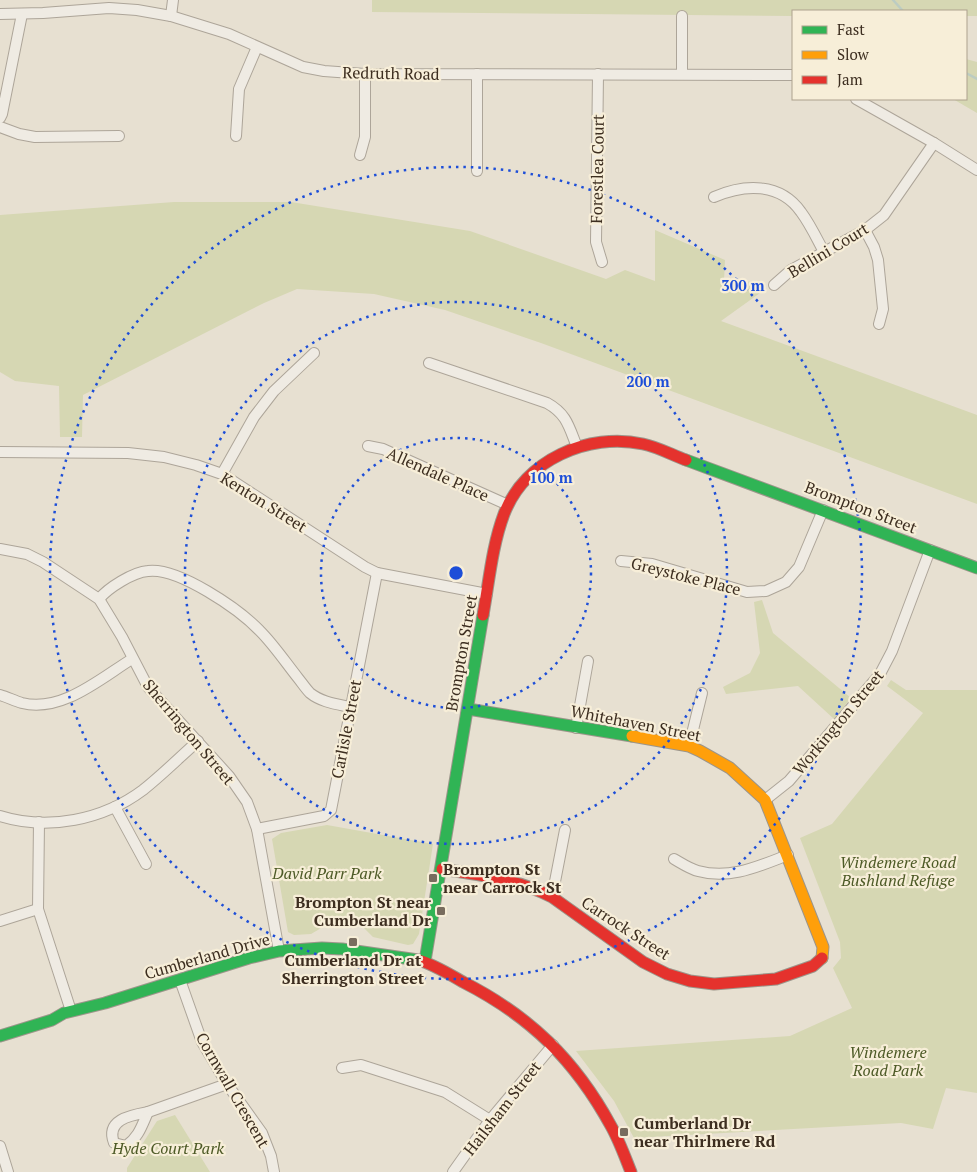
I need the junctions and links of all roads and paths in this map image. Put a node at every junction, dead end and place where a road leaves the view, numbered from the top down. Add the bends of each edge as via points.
1 (173, 0) edge
2 (0, 14) edge
3 (22, 14) junction
4 (171, 16) junction
5 (682, 16) dead end
6 (257, 47) junction
7 (365, 74) junction
8 (476, 74) junction
9 (598, 74) junction
10 (682, 74) junction
11 (792, 75) edge
12 (858, 100) edge
13 (0, 118) edge
14 (0, 127) edge
15 (119, 136) dead end
16 (236, 136) dead end
17 (934, 143) junction
18 (360, 155) dead end
19 (977, 170) edge
20 (476, 171) dead end
21 (714, 197) dead end
22 (865, 230) junction
23 (824, 252) junction
24 (602, 262) dead end
25 (774, 285) dead end
26 (879, 324) dead end
27 (314, 353) dead end
28 (429, 363) dead end
29 (368, 446) dead end
30 (577, 447) junction
31 (0, 452) edge
32 (222, 474) junction
33 (508, 505) junction
34 (823, 510) junction
35 (0, 549) edge
36 (930, 550) junction
37 (622, 561) dead end
38 (977, 568) edge
39 (377, 573) junction
40 (487, 594) junction
41 (99, 599) junction
42 (132, 658) junction
43 (588, 661) dead end
44 (702, 693) dead end
45 (0, 694) edge
46 (350, 706) junction
47 (468, 709) junction
48 (576, 728) junction
49 (198, 741) junction
50 (689, 746) junction
51 (765, 800) junction
52 (115, 807) junction
53 (0, 816) edge
54 (39, 822) junction
55 (257, 829) junction
56 (565, 830) dead end
57 (788, 855) junction
58 (674, 859) dead end
59 (146, 864) dead end
60 (442, 869) junction
61 (552, 897) junction
62 (38, 909) junction
63 (0, 922) edge
64 (279, 951) junction
65 (823, 957) joint
66 (425, 961) junction
67 (180, 980) junction
68 (71, 1011) junction
69 (0, 1036) edge
70 (553, 1045) junction
71 (342, 1068) dead end
72 (227, 1084) junction
73 (148, 1112) dead end
74 (490, 1120) junction
75 (0, 1146) edge
76 (455, 1171) edge
77 (8, 1172) edge
78 (274, 1172) edge
79 (631, 1172) edge

1 - 4 street
2 - 3 street, Redruth Road
3 - 4 street, Redruth Road via 108,8
3 - 13 street
4 - 6 street, Redruth Road via 229,34
5 - 10 street
6 - 7 street, Redruth Road via 303,67
6 - 16 street via 239,89
7 - 8 street, Redruth Road
7 - 18 street via 365,137
8 - 9 street, Redruth Road
8 - 20 street
9 - 10 street, Redruth Road
9 - 24 street, Forestlea Court via 596,242
10 - 11 street, Redruth Road
12 - 17 street
14 - 15 street via 35,137
17 - 19 street
17 - 22 street, Bellini Court via 884,215
21 - 23 street via 748,187 768,189 786,197 801,211
22 - 23 street, Bellini Court
22 - 26 street via 878,260 882,308
23 - 25 street, Bellini Court via 791,270
27 - 32 street via 274,391 254,417
28 - 30 street via 547,403 565,418
29 - 33 street, Allendale Place via 383,449
30 - 33 street, Brompton Street via 535,470
30 - 34 street, Brompton Street via 612,441 644,444
31 - 32 street, Kenton Street via 128,452 164,457
32 - 39 street, Kenton Street
33 - 40 street, Brompton Street via 500,524
34 - 36 street, Brompton Street
34 - 37 street, Greystoke Place via 799,567 786,582 766,591 747,592 652,564
35 - 41 street, Sherrington Street via 27,554 43,562
36 - 38 street, Brompton Street
36 - 51 street, Workington Street via 892,652 880,674 789,781
39 - 40 street, Kenton Street
39 - 46 street, Carlisle Street
40 - 47 street, Brompton Street
41 - 42 street, Sherrington Street
41 - 46 street via 135,574 148,570 171,574 218,596 260,630 310,693 324,701
42 - 45 street via 72,697 51,703 24,703
42 - 49 street, Sherrington Street via 148,687
43 - 48 street
44 - 50 street
46 - 55 street, Carlisle Street via 331,810 324,816
47 - 48 street, Whitehaven Street
47 - 60 street, Brompton Street
48 - 50 street, Whitehaven Street
49 - 52 street via 144,789
49 - 55 street, Sherrington Street via 247,802
50 - 51 street, Whitehaven Street via 730,767
51 - 57 street, Whitehaven Street
52 - 54 street via 84,818
52 - 59 street
53 - 54 street
54 - 62 street
55 - 64 street, Sherrington Street
56 - 61 street
57 - 58 street via 742,872 718,874 697,871
57 - 65 street, Whitehaven Street via 823,947
60 - 61 street, Carrock Street via 509,879
60 - 66 street, Brompton Street
61 - 65 street, Carrock Street via 643,962 690,981 714,984 776,979 813,966
62 - 63 street
62 - 68 street
64 - 66 street, Cumberland Drive via 342,949
64 - 67 street, Cumberland Drive
66 - 70 street, Cumberland Drive via 512,1011
67 - 68 street, Cumberland Drive
67 - 72 street, Cornwall Crescent via 202,1042
68 - 69 street, Cumberland Drive
70 - 74 street, Hailsham Street
70 - 79 street, Cumberland Drive via 573,1067 612,1127
71 - 74 street via 361,1065 445,1092
72 - 73 street
72 - 78 street, Cornwall Crescent via 262,1133
74 - 76 street, Hailsham Street
75 - 77 street

